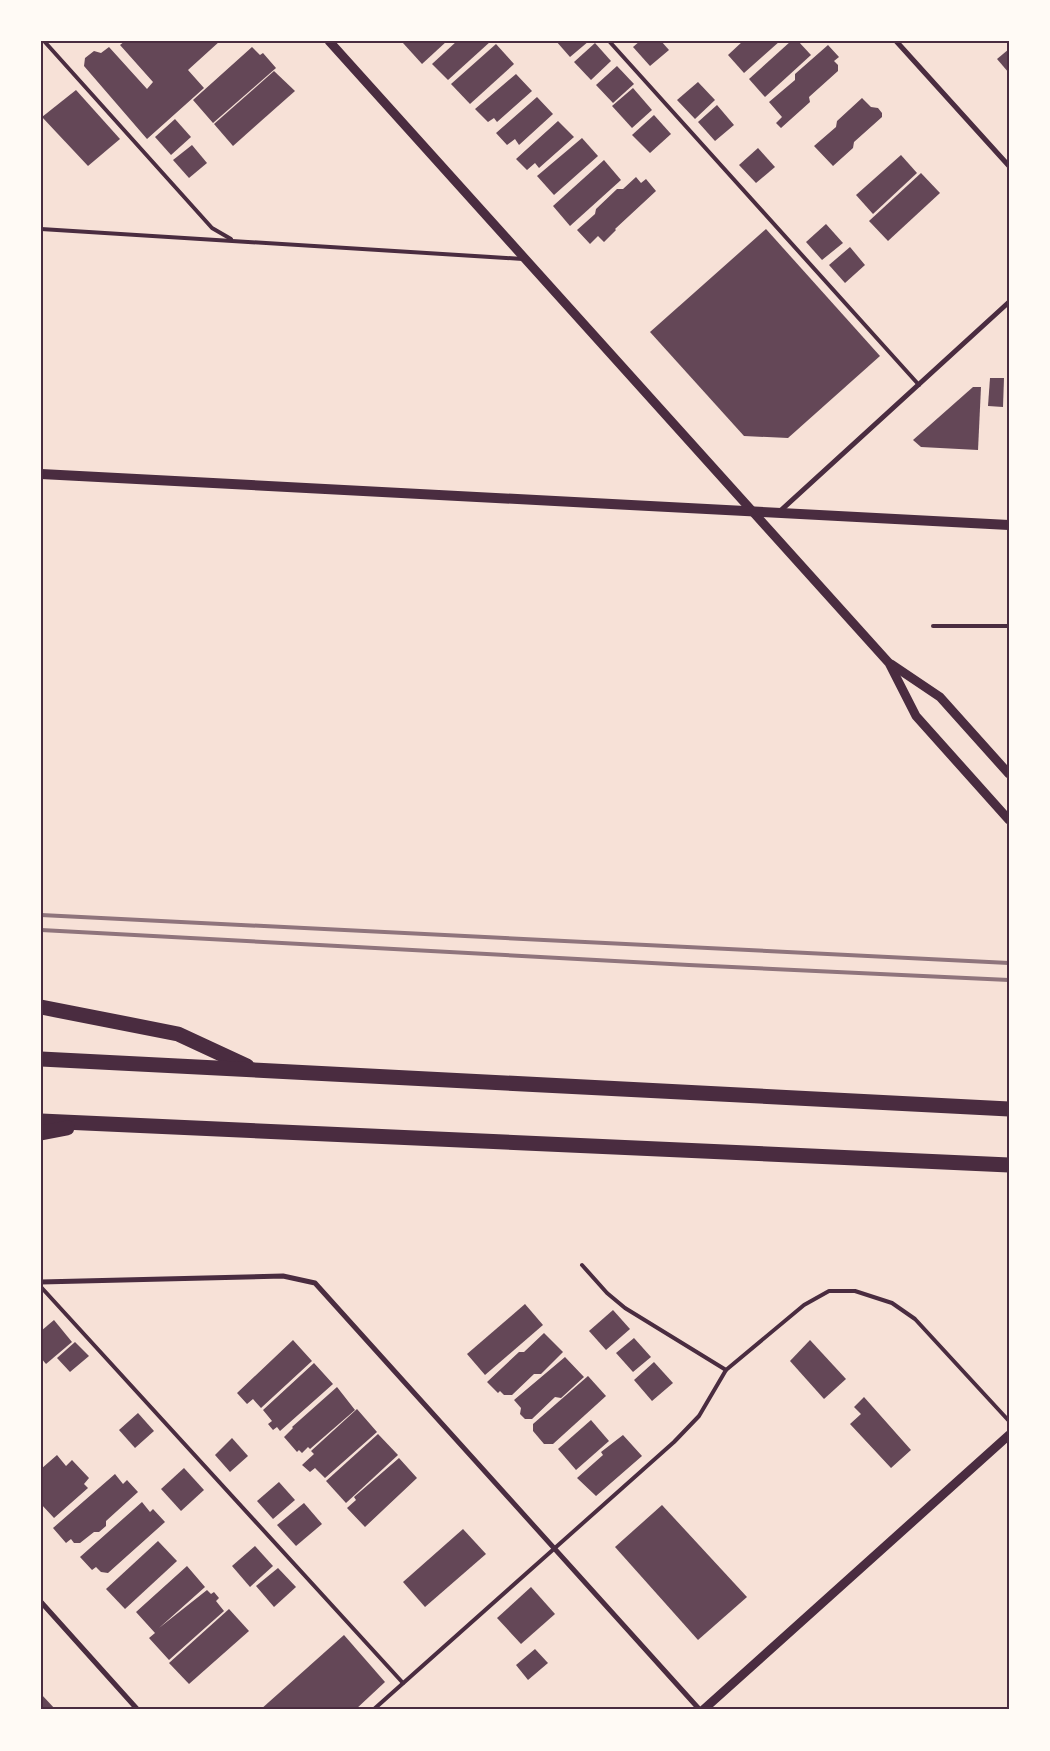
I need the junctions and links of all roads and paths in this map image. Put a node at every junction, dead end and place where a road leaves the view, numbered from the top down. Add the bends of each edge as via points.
1 (44, 41) edge
2 (329, 41) edge
3 (609, 41) edge
4 (896, 41) edge
5 (1009, 166) edge
6 (41, 228) edge
7 (233, 241) junction
8 (526, 259) junction
9 (1009, 302) edge
10 (919, 385) junction
11 (41, 474) edge
12 (754, 512) junction
13 (778, 513) junction
14 (1009, 525) edge
15 (933, 626) dead end
16 (1009, 626) edge
17 (889, 663) junction
18 (1009, 774) edge
19 (1009, 820) edge
20 (41, 1007) edge
21 (41, 1059) edge
22 (256, 1070) junction
23 (1009, 1109) edge
24 (41, 1121) edge
25 (85, 1124) junction
26 (41, 1133) edge
27 (1009, 1166) edge
28 (582, 1265) dead end
29 (41, 1282) edge
30 (41, 1287) edge
31 (726, 1370) junction
32 (1009, 1421) edge
33 (1009, 1435) edge
34 (554, 1548) junction
35 (41, 1602) edge
36 (403, 1683) junction
37 (138, 1710) edge
38 (373, 1710) edge
39 (701, 1710) edge

1 - 7 lane via 212,228
2 - 8 street
3 - 10 lane
4 - 5 street
6 - 7 lane
7 - 8 lane
8 - 12 street
9 - 10 street
10 - 13 street
11 - 12 main road
12 - 13 main road
12 - 17 street
13 - 14 main road
15 - 16 lane
17 - 18 street via 940,697
17 - 19 street via 916,716
20 - 22 highway via 178,1034
21 - 22 highway
22 - 23 highway
24 - 25 highway
25 - 26 highway
25 - 27 highway
28 - 31 lane via 625,1308
29 - 34 street via 282,1276 315,1283
30 - 36 lane
31 - 32 lane via 804,1305 829,1291 856,1291 892,1303 915,1319
31 - 34 lane via 699,1416 674,1442
33 - 39 street
34 - 36 lane
34 - 39 street
35 - 37 street
36 - 38 lane

